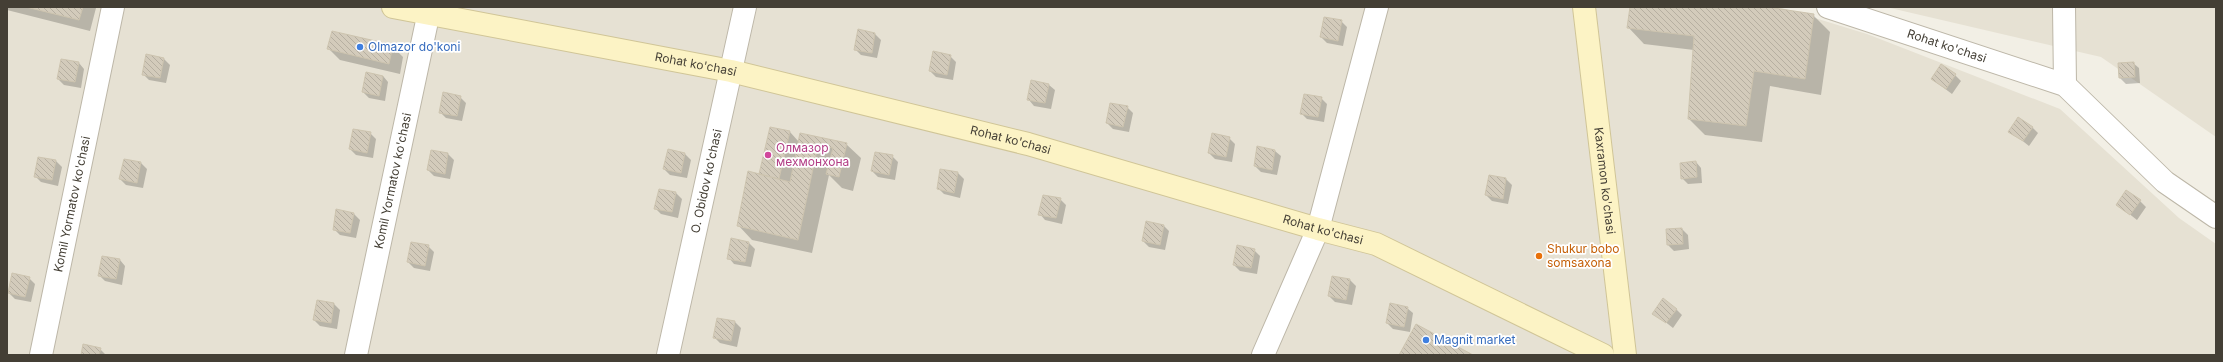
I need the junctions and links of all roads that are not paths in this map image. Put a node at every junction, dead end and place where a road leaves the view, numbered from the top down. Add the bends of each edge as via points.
1 (113, 7) edge
2 (393, 7) edge
3 (745, 7) edge
4 (1377, 7) edge
5 (1584, 7) edge
6 (1828, 7) edge
7 (2064, 7) edge
8 (429, 11) edge
9 (731, 71) junction
10 (2064, 85) junction
11 (2216, 217) edge
12 (1318, 229) junction
13 (41, 355) edge
14 (356, 355) edge
15 (668, 355) edge
16 (1263, 355) edge
17 (1603, 355) edge
18 (1626, 355) edge

1 - 13 street, Komil Yormatov ko'chasi
2 - 8 street, Rohat ko'chasi
3 - 9 street, O. Obidov ko'chasi
4 - 12 street
5 - 18 street, Kaxramon ko'chasi
6 - 10 street, Rohat ko'chasi
7 - 10 street
8 - 9 street, Rohat ko'chasi
8 - 14 street, Komil Yormatov ko'chasi
9 - 12 street, Rohat ko'chasi via 1028,144
9 - 15 street, O. Obidov ko'chasi
10 - 11 street, Rohat ko'chasi via 2165,182
12 - 16 street
12 - 17 street, Rohat ko'chasi via 1376,244

